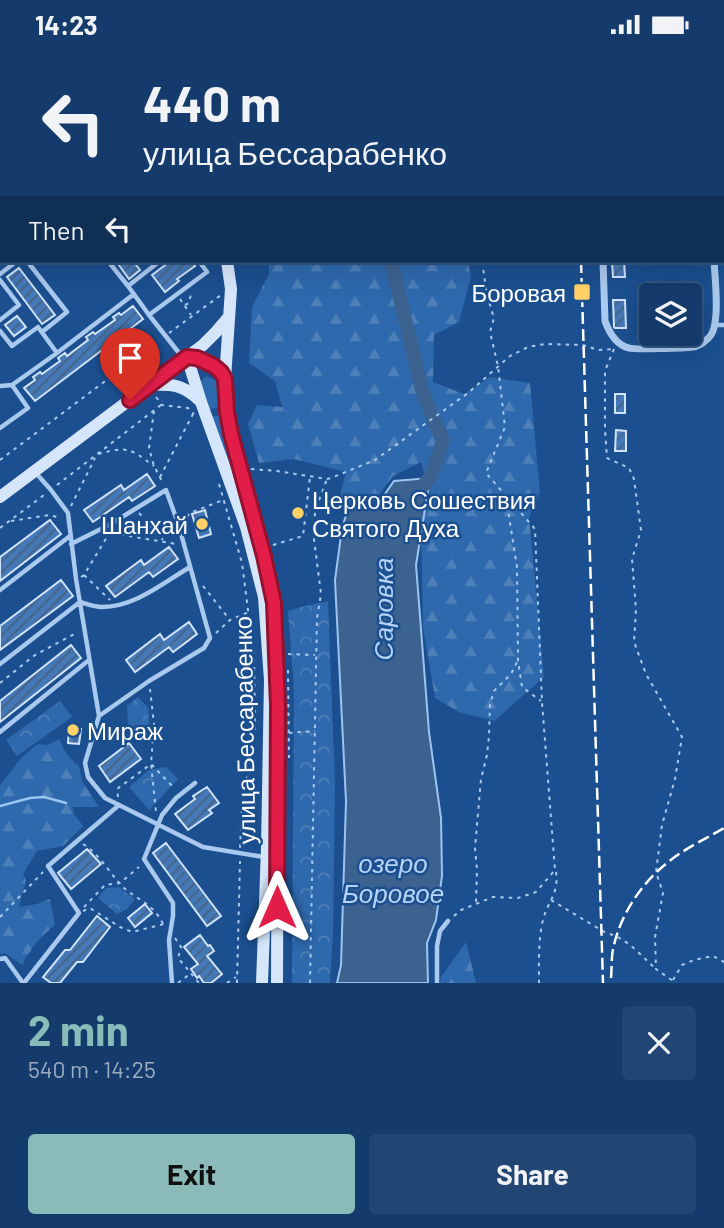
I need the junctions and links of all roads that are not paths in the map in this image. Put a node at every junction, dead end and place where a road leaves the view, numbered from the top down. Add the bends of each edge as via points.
1 (14, 263) edge
2 (29, 263) edge
3 (110, 263) edge
4 (157, 263) edge
5 (200, 263) edge
6 (227, 263) edge
7 (603, 263) edge
8 (715, 263) edge
9 (0, 274) edge
10 (0, 280) edge
11 (128, 286) junction
12 (134, 294) junction
13 (149, 315) junction
14 (229, 317) junction
15 (0, 320) edge
16 (715, 325) junction
17 (724, 325) edge
18 (0, 331) edge
19 (42, 332) junction
20 (57, 353) junction
21 (186, 358) junction
22 (225, 379) junction
23 (12, 385) junction
24 (0, 386) edge
25 (153, 391) junction
26 (197, 408) junction
27 (0, 428) edge
28 (34, 471) junction
29 (0, 497) edge
30 (71, 535) junction
31 (71, 544) junction
32 (190, 567) junction
33 (0, 590) edge
34 (80, 602) junction
35 (89, 660) junction
36 (0, 664) edge
37 (99, 716) junction
38 (278, 731) junction
39 (0, 732) edge
40 (195, 783) dead end
41 (118, 805) junction
42 (158, 820) junction
43 (267, 857) junction
44 (448, 921) road end
45 (0, 959) edge
46 (24, 983) edge
47 (172, 983) edge
48 (262, 983) edge
49 (277, 983) edge
50 (437, 983) edge

1 - 9 lane
2 - 19 lane via 67,312
3 - 11 lane
4 - 11 lane
5 - 13 lane via 207,272
6 - 14 main road, улица Бессарабенко
7 - 16 street via 605,321 616,341 629,349 696,347 710,337
8 - 16 street
10 - 15 lane via 19,305
11 - 12 lane
12 - 13 lane
12 - 20 lane
13 - 21 lane
14 - 21 main road
14 - 22 main road, улица Бессарабенко
16 - 17 lane
18 - 19 lane via 12,346 37,327
19 - 20 lane
20 - 23 lane
21 - 22 main road via 214,366
21 - 25 main road
21 - 26 main road, улица Бессарабенко
22 - 38 main road, улица Бессарабенко via 231,434 274,603
23 - 24 lane
23 - 27 lane via 28,408
25 - 26 main road via 165,384 180,386 192,393
25 - 28 main road
26 - 38 main road, улица Бессарабенко via 246,527 264,597
28 - 29 main road
28 - 30 lane via 68,516
30 - 31 lane
30 - 33 lane
31 - 32 lane via 166,490
31 - 34 lane
32 - 34 lane via 136,600 99,607
32 - 37 lane via 210,638 204,648
34 - 35 lane
34 - 36 lane
35 - 37 lane
35 - 39 lane
37 - 41 lane via 85,763 88,777 105,798
38 - 43 main road, улица Бессарабенко
38 - 49 main road, улица Бессарабенко
40 - 42 lane
41 - 42 lane
41 - 46 lane via 48,866 79,913
42 - 43 lane via 203,847
42 - 47 lane via 144,859 173,903 169,940
43 - 48 main road, улица Бессарабенко
44 - 50 lane via 437,946
45 - 46 lane via 5,958

